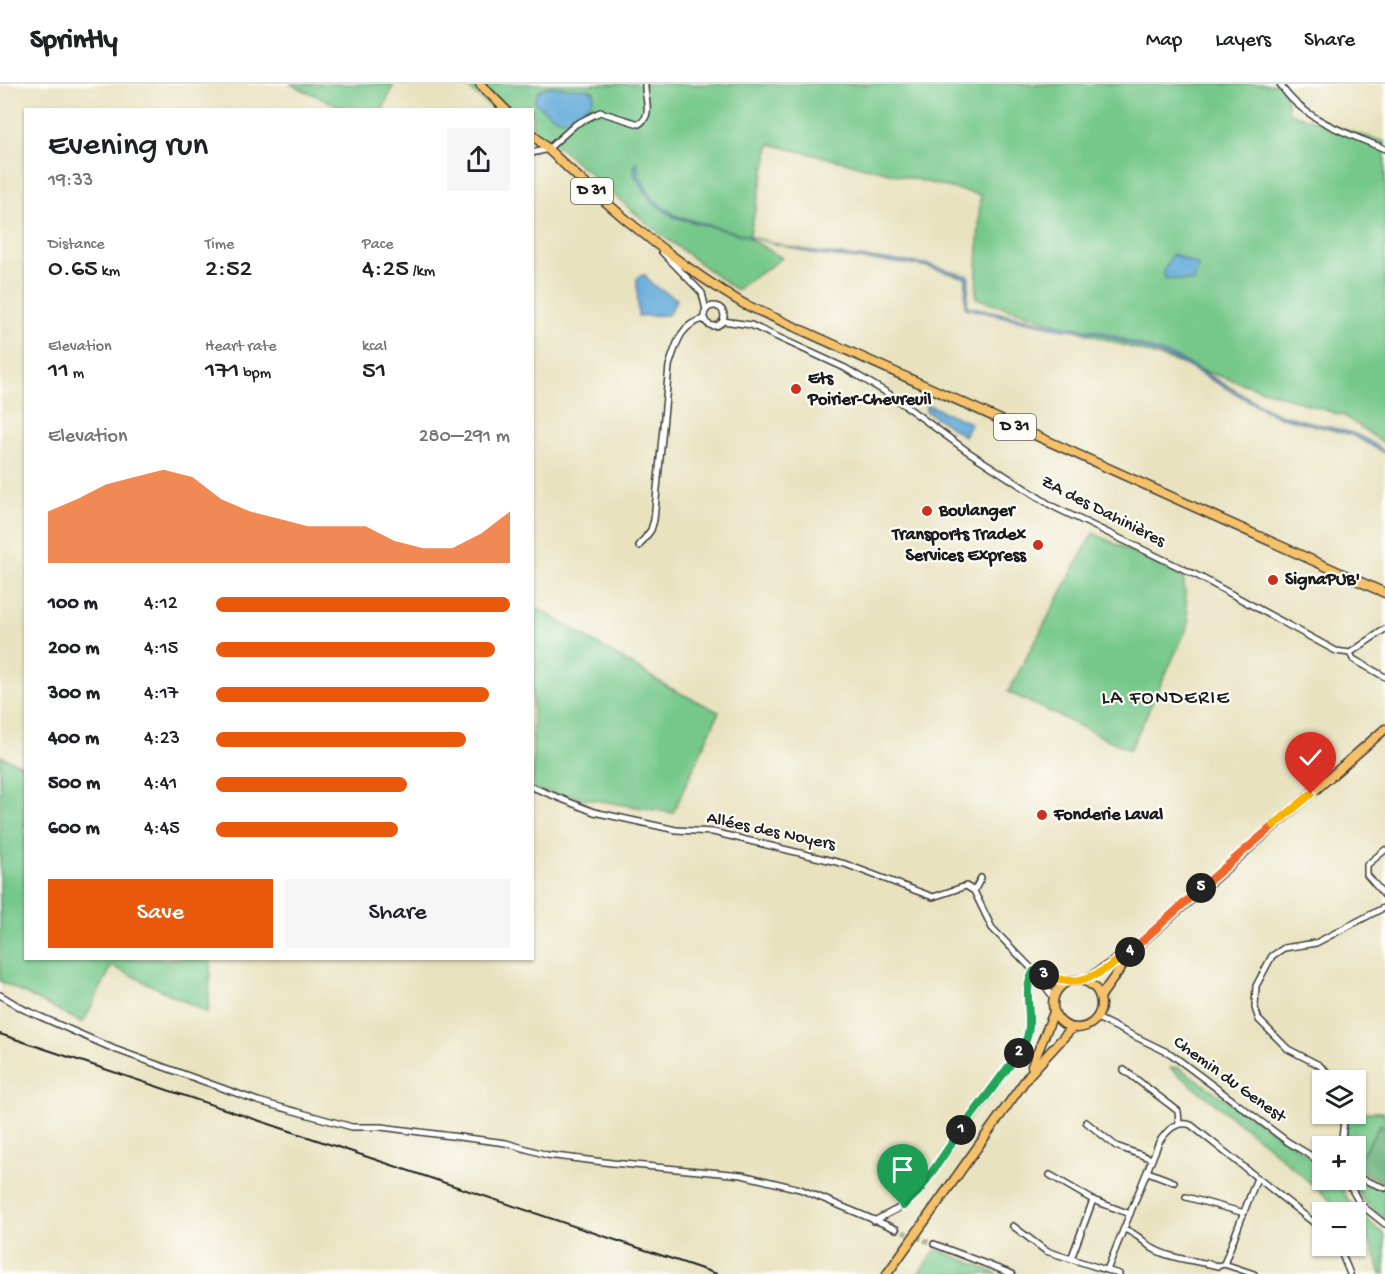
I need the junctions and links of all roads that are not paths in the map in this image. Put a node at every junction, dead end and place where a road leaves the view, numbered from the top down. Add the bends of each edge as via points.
1 (480, 84) edge
2 (645, 84) edge
3 (1280, 84) edge
4 (504, 108) edge
5 (534, 137) edge
6 (548, 149) junction
7 (1385, 149) edge
8 (534, 152) edge
9 (654, 244) junction
10 (706, 310) junction
11 (704, 319) junction
12 (723, 321) junction
13 (639, 546) dead end
14 (1385, 593) edge
15 (1385, 629) edge
16 (1350, 653) junction
17 (1385, 677) edge
18 (1382, 733) edge
19 (534, 788) edge
20 (1385, 850) edge
21 (981, 878) dead end
22 (974, 891) junction
23 (1385, 896) edge
24 (1385, 906) edge
25 (1136, 947) junction
26 (1034, 971) junction
27 (1084, 981) junction
28 (1066, 982) junction
29 (0, 995) edge
30 (1053, 997) junction
31 (1100, 997) junction
32 (1054, 1012) junction
33 (1096, 1018) junction
34 (1072, 1028) junction
35 (1124, 1070) dead end
36 (1325, 1070) edge
37 (1029, 1075) junction
38 (1086, 1122) dead end
39 (1179, 1123) junction
40 (1312, 1156) edge
41 (1152, 1159) junction
42 (1148, 1172) junction
43 (1050, 1175) dead end
44 (1257, 1178) junction
45 (1366, 1181) edge
46 (1174, 1182) dead end
47 (1385, 1188) edge
48 (1352, 1190) edge
49 (1186, 1197) dead end
50 (1093, 1200) junction
51 (1242, 1212) junction
52 (1130, 1214) junction
53 (874, 1221) junction
54 (1312, 1221) edge
55 (1385, 1224) edge
56 (1013, 1226) dead end
57 (1124, 1229) junction
58 (896, 1230) tunnel mouth
59 (934, 1244) tunnel mouth
60 (1343, 1256) edge
61 (1071, 1259) junction
62 (1224, 1264) junction
63 (1107, 1270) junction
64 (887, 1274) edge
65 (1012, 1274) edge
66 (1119, 1274) edge
67 (1254, 1274) edge
68 (1350, 1274) edge

1 - 4 main road
2 - 6 street via 645,120 633,124 600,112 576,124
3 - 7 street via 1306,111
5 - 6 main road, D 31
6 - 8 street
6 - 9 main road, D 31 via 608,207
9 - 10 street via 696,284
9 - 14 main road, D 31 via 744,304
10 - 11 street
10 - 12 street via 715,306 721,309
11 - 12 street via 714,326
11 - 13 street via 691,322 682,332 669,366 654,519
12 - 16 street, ZA des Dahinières via 751,326 845,368 1052,506 1200,578 1336,651
15 - 16 street
16 - 17 street, ZA des Dahinières via 1353,659
18 - 25 main road
19 - 22 street, Allées des Noyers via 594,812 676,830 713,832 845,864 933,897 966,886
20 - 23 street via 1368,865 1367,875
21 - 22 street
22 - 26 street via 992,928
24 - 36 street via 1316,943 1284,948 1272,957 1256,986 1259,1020 1288,1049
25 - 27 main road
25 - 31 main road
26 - 28 street
26 - 30 street
26 - 53 street via 1028,985 1031,1026 1024,1047 919,1191 903,1206
27 - 28 main road
27 - 31 main road
28 - 30 main road
29 - 53 street via 114,1049 258,1101 352,1127 506,1143 547,1155 612,1163 742,1174 800,1189
30 - 32 main road
31 - 33 main road
32 - 34 main road
32 - 37 main road
33 - 34 main road via 1086,1027
33 - 40 street, Chemin du Genest via 1171,1054
34 - 37 main road
35 - 39 street via 1178,1111
37 - 64 main road
38 - 41 street via 1116,1146
39 - 41 street via 1166,1131
39 - 44 street via 1191,1125
41 - 42 street
42 - 46 street
42 - 52 street
43 - 50 street
44 - 51 street
44 - 54 street
45 - 47 street
48 - 55 street via 1360,1204
49 - 51 street
50 - 52 street
50 - 61 street
51 - 62 street
52 - 57 street
53 - 58 street
56 - 61 street via 1046,1251
57 - 62 street via 1139,1234 1150,1247 1166,1253 1218,1266
57 - 63 street
59 - 65 street
60 - 68 street
61 - 63 street
62 - 67 street
63 - 66 street

